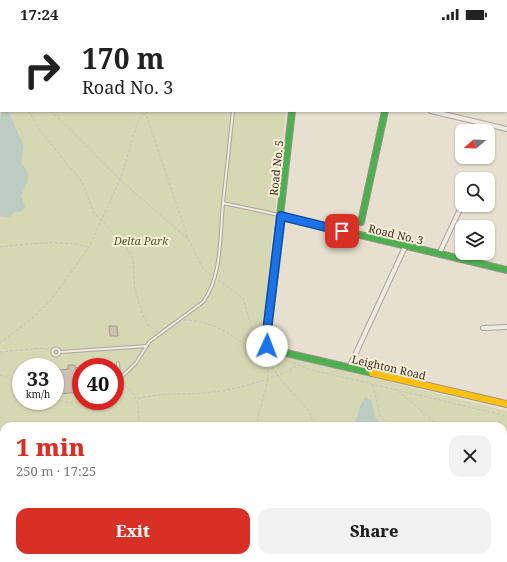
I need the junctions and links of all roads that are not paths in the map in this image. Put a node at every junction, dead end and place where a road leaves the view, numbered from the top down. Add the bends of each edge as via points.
1 (233, 112) edge
2 (292, 112) edge
3 (385, 112) edge
4 (435, 112) edge
5 (507, 128) edge
6 (223, 203) junction
7 (459, 212) edge
8 (281, 216) junction
9 (361, 222) dead end
10 (405, 246) junction
11 (439, 254) junction
12 (507, 270) edge
13 (484, 328) dead end
14 (507, 328) edge
15 (147, 346) junction
16 (268, 347) joint
17 (60, 352) junction
18 (349, 368) junction
19 (124, 375) edge
20 (507, 404) edge

1 - 6 lane
2 - 8 street, Road No. 5
3 - 9 street
4 - 5 street
6 - 8 lane
6 - 15 lane via 218,260 209,293 203,302
7 - 11 street
8 - 10 street, Road No. 3
8 - 16 street, Road No. 5 via 266,339
10 - 11 street, Road No. 3
10 - 18 street
11 - 12 street, Road No. 3
13 - 14 street
15 - 17 lane
15 - 19 lane
16 - 18 street, Leighton Road via 276,352
17 - 17 lane via 55,355 53,351 56,348
18 - 20 street, Leighton Road

